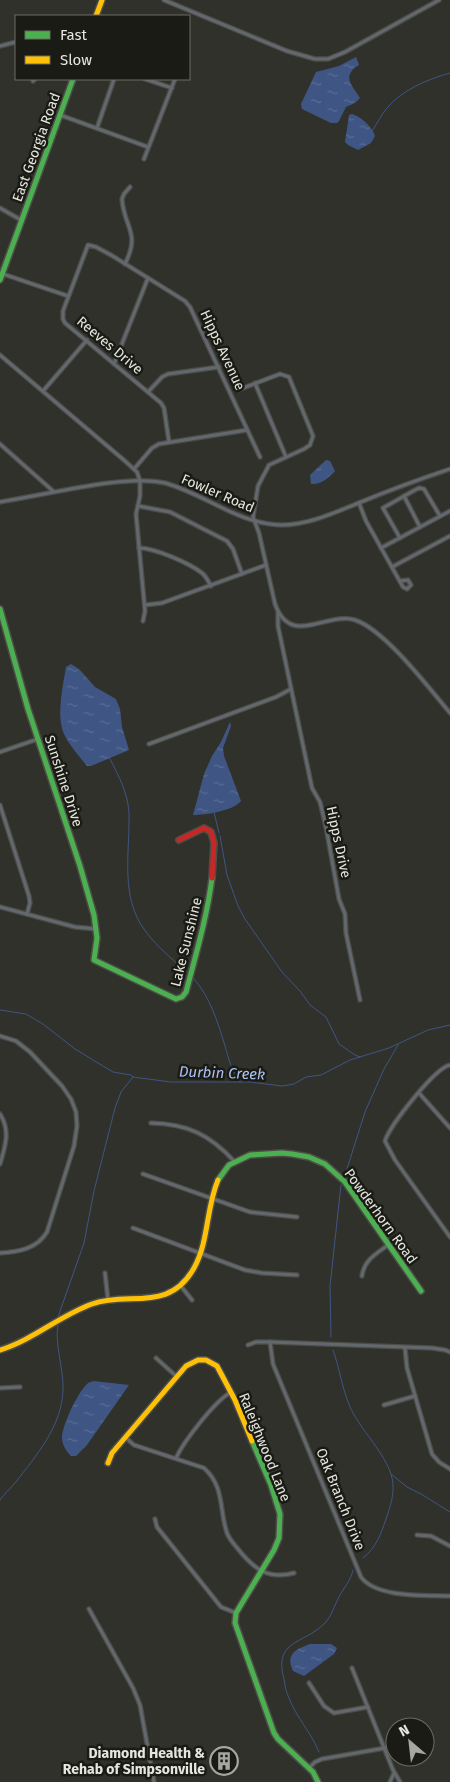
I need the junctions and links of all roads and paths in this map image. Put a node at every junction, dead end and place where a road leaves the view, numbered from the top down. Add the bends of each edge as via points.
1 (102, 0) edge
2 (164, 0) edge
3 (439, 0) edge
4 (96, 15) edge
5 (15, 42) edge
6 (0, 46) edge
7 (73, 80) edge
8 (114, 80) edge
9 (148, 80) edge
10 (175, 80) edge
11 (172, 88) junction
12 (60, 115) junction
13 (96, 128) junction
14 (148, 147) junction
15 (144, 159) dead end
16 (130, 187) dead end
17 (0, 208) edge
18 (22, 220) junction
19 (125, 264) junction
20 (2, 274) junction
21 (148, 278) junction
22 (0, 280) edge
23 (68, 296) junction
24 (87, 340) junction
25 (0, 354) edge
26 (114, 364) junction
27 (219, 367) junction
28 (255, 383) junction
29 (238, 390) dead end
30 (43, 391) junction
31 (148, 392) junction
32 (247, 430) junction
33 (169, 442) junction
34 (0, 444) edge
35 (260, 457) dead end
36 (286, 457) junction
37 (134, 469) junction
38 (450, 469) edge
39 (140, 481) junction
40 (53, 491) junction
41 (404, 496) junction
42 (0, 502) edge
43 (359, 503) junction
44 (138, 506) junction
45 (450, 511) edge
46 (440, 516) junction
47 (255, 521) junction
48 (420, 527) junction
49 (450, 536) edge
50 (400, 538) junction
51 (139, 548) junction
52 (381, 548) junction
53 (266, 565) junction
54 (392, 568) junction
55 (242, 574) junction
56 (400, 581) dead end
57 (210, 586) junction
58 (145, 605) junction
59 (0, 609) edge
60 (278, 612) junction
61 (143, 621) dead end
62 (291, 689) junction
63 (450, 713) edge
64 (39, 739) junction
65 (148, 744) dead end
66 (0, 752) edge
67 (0, 805) edge
68 (179, 840) dead end
69 (0, 907) edge
70 (28, 914) junction
71 (96, 929) junction
72 (94, 960) joint
73 (360, 1000) dead end
74 (0, 1036) edge
75 (450, 1065) edge
76 (419, 1093) junction
77 (0, 1114) edge
78 (150, 1123) dead end
79 (450, 1128) edge
80 (234, 1162) junction
81 (0, 1164) edge
82 (143, 1174) dead end
83 (212, 1199) junction
84 (297, 1216) dead end
85 (133, 1228) dead end
86 (450, 1237) edge
87 (389, 1245) junction
88 (0, 1254) edge
89 (201, 1254) junction
90 (105, 1273) dead end
91 (297, 1275) dead end
92 (362, 1276) dead end
93 (180, 1285) junction
94 (421, 1291) dead end
95 (108, 1300) junction
96 (192, 1300) dead end
97 (270, 1342) junction
98 (248, 1345) dead end
99 (405, 1348) junction
100 (0, 1350) edge
101 (450, 1352) edge
102 (156, 1358) dead end
103 (176, 1376) junction
104 (20, 1387) dead end
105 (0, 1388) edge
106 (231, 1392) junction
107 (415, 1396) junction
108 (384, 1406) dead end
109 (126, 1437) junction
110 (176, 1458) junction
111 (108, 1463) dead end
112 (450, 1469) edge
113 (155, 1519) dead end
114 (417, 1535) dead end
115 (450, 1546) edge
116 (261, 1571) junction
117 (294, 1573) dead end
118 (450, 1596) edge
119 (88, 1609) dead end
120 (236, 1613) junction
121 (352, 1668) dead end
122 (309, 1682) dead end
123 (368, 1707) junction
124 (385, 1748) joint
125 (392, 1767) edge
126 (309, 1768) junction
127 (393, 1770) junction
128 (154, 1782) edge
129 (318, 1782) edge
130 (390, 1782) edge
131 (400, 1782) edge

1 - 4 street
2 - 3 street via 315,60 345,52
5 - 6 street
7 - 12 street, East Georgia Road
8 - 13 street
9 - 11 street
10 - 11 street
11 - 14 street
12 - 13 street
12 - 18 street, East Georgia Road
13 - 14 street
14 - 15 street
16 - 19 street via 122,199 133,238
17 - 18 street
18 - 20 street, East Georgia Road
19 - 21 street, Hipps Avenue
19 - 23 street, Hipps Avenue via 88,245
20 - 22 street, East Georgia Road
20 - 23 street
21 - 26 street
21 - 27 street, Hipps Avenue via 190,307
23 - 24 street, Reeves Drive via 62,311 63,319
24 - 26 street, Reeves Drive
24 - 30 street
25 - 30 street
26 - 31 street, Reeves Drive
27 - 31 street via 168,374
27 - 32 street, Hipps Avenue
28 - 29 street
28 - 36 street
28 - 36 street, Hipps Drive via 284,375 291,380 313,440
30 - 37 street
31 - 33 street, Reeves Drive via 164,408
32 - 33 street
32 - 35 street, Hipps Avenue
33 - 37 street via 154,446
34 - 40 street
36 - 47 street, Hipps Drive via 269,465 258,486 253,514
37 - 39 street
38 - 43 street, Fowler Road
39 - 40 street, Fowler Road
39 - 44 street
39 - 47 street, Fowler Road via 178,488
40 - 42 street, Fowler Road
41 - 46 street via 419,488 424,489
41 - 48 street
41 - 50 street via 383,508
43 - 47 street, Fowler Road via 298,523 283,525
43 - 52 street
44 - 51 street
44 - 55 street via 170,512 228,541
45 - 46 street
46 - 48 street
47 - 53 street, Hipps Drive
48 - 50 street
49 - 54 street
50 - 52 street
51 - 57 street via 154,550 199,571
51 - 58 street
52 - 54 street
53 - 55 street
53 - 60 street, Hipps Drive
54 - 56 street
55 - 57 street
57 - 58 street via 162,603
58 - 61 street
59 - 64 street, Sunshine Drive
60 - 62 street, Hipps Drive
60 - 63 street via 285,620 299,626 314,626 338,619 352,619 362,624 392,647
62 - 65 street
62 - 73 street, Hipps Drive via 312,788 320,802 326,827
64 - 66 street
64 - 71 street, Sunshine Drive via 84,880
67 - 70 street via 29,896
68 - 72 street, Lake Sunshine via 204,828 213,837 211,886 200,943 184,995 178,999 169,997
69 - 70 street
70 - 71 street via 75,927
71 - 72 street, Sunshine Drive
74 - 88 street via 23,1045 62,1086 75,1107 77,1119 75,1141 47,1232 38,1244
75 - 76 street via 435,1074
76 - 79 street
76 - 86 street via 395,1121 385,1140 395,1160
77 - 81 street via 7,1132
78 - 80 street via 173,1124 196,1132 218,1145
80 - 83 street, Powderhorn Road via 217,1181
80 - 87 street, Powderhorn Road via 248,1155 266,1152 313,1157 334,1170 344,1181
82 - 83 street
83 - 84 street via 250,1212
83 - 89 street, Powderhorn Road
85 - 89 street
87 - 92 street via 366,1262
87 - 94 street, Powderhorn Road
89 - 91 street via 254,1272
89 - 93 street, Powderhorn Road
90 - 95 street
93 - 95 street, Powderhorn Road via 153,1299
93 - 96 street
95 - 100 street, Powderhorn Road via 81,1308 24,1342
97 - 98 street
97 - 99 street
97 - 118 street, Oak Branch Drive via 272,1364 361,1577 374,1588 392,1592
99 - 101 street
99 - 107 street
102 - 103 street
103 - 106 street, Raleighwood Lane via 190,1364 206,1360 217,1366
103 - 109 street, Raleighwood Lane
104 - 105 street
106 - 110 street via 183,1445
106 - 116 street, Raleighwood Lane via 280,1514 278,1538
107 - 108 street
107 - 112 street via 432,1454
109 - 110 street via 134,1445
109 - 111 street, Raleighwood Lane
110 - 116 street via 204,1468 210,1474 221,1497 228,1535
113 - 120 street via 156,1527 217,1602
114 - 115 street via 431,1536
116 - 117 street via 276,1576
116 - 120 street, Raleighwood Lane
119 - 128 street via 140,1705
120 - 126 street via 234,1623 274,1733
121 - 123 street
122 - 123 street via 324,1706 334,1713
123 - 124 street
124 - 126 street via 322,1759
125 - 127 street
126 - 129 street
127 - 130 street
127 - 131 street

